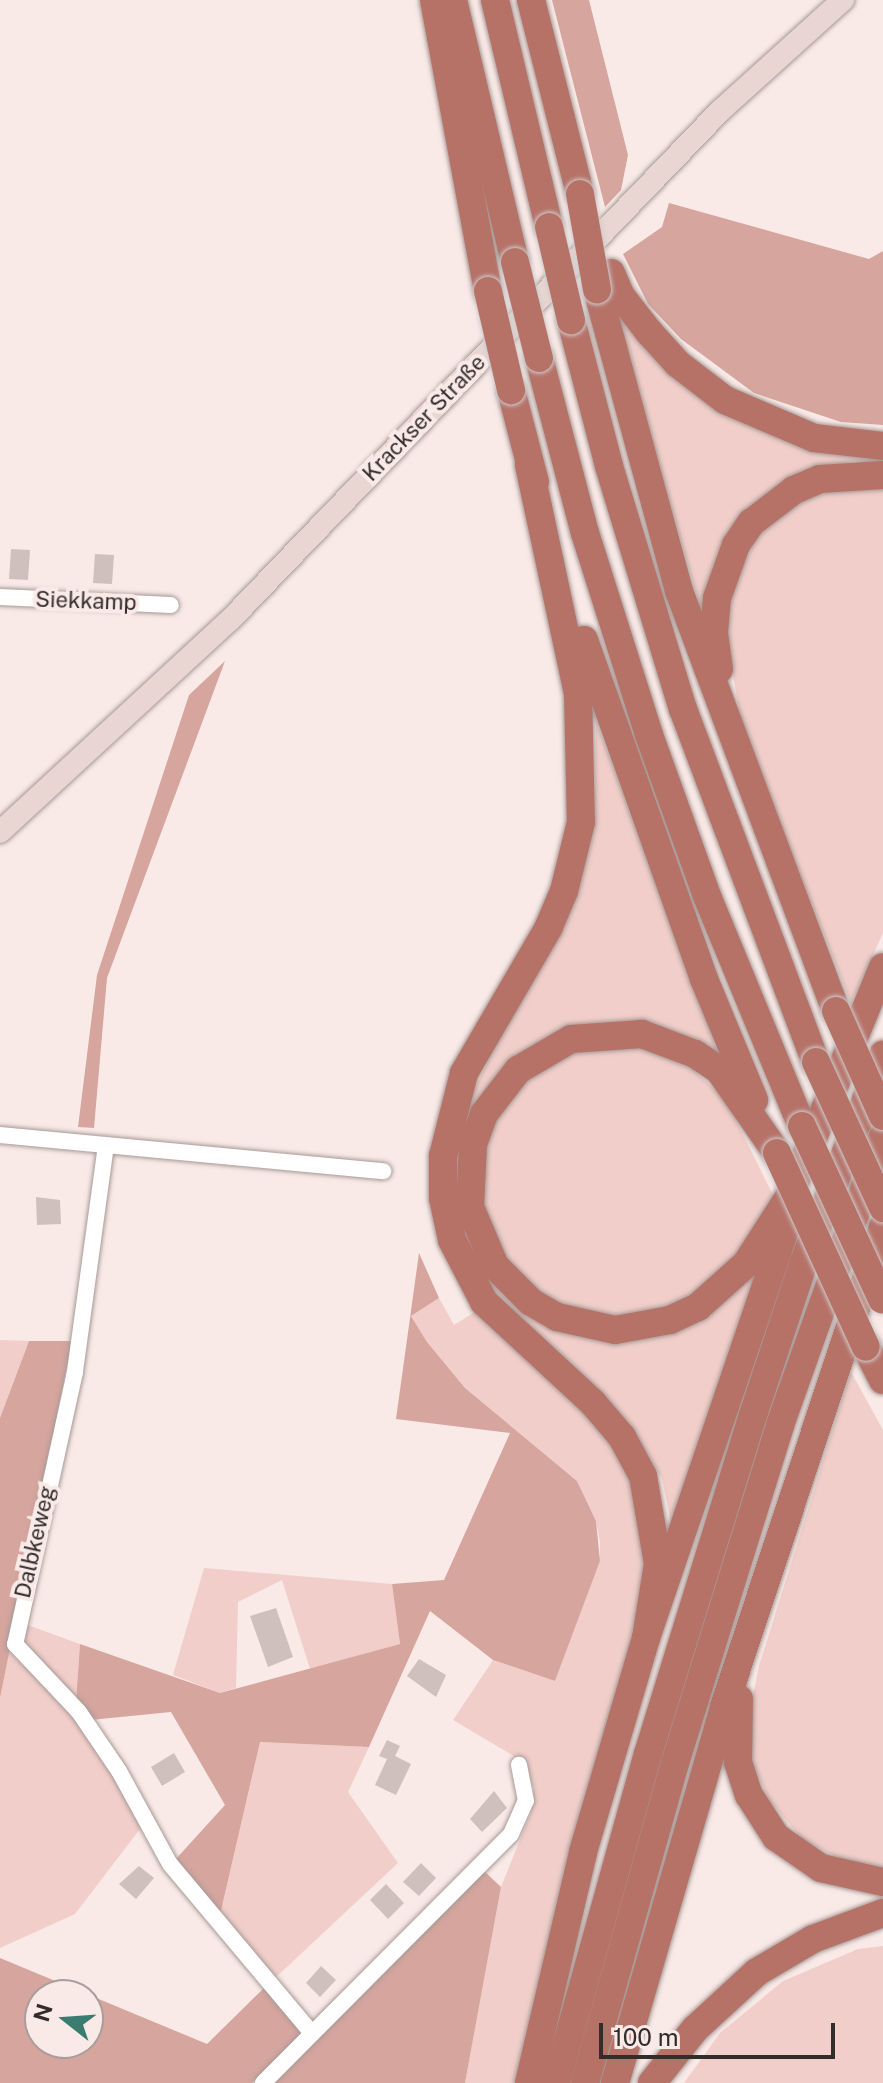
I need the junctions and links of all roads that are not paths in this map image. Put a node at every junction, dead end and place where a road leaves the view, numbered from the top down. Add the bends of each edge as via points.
1 (434, 0) edge
2 (453, 0) edge
3 (495, 0) edge
4 (531, 0) edge
5 (843, 0) edge
6 (604, 281) junction
7 (883, 446) edge
8 (529, 465) junction
9 (883, 475) edge
10 (0, 597) edge
11 (171, 605) dead end
12 (726, 722) junction
13 (0, 832) edge
14 (883, 967) edge
15 (883, 1055) edge
16 (883, 1116) edge
17 (813, 1121) junction
18 (0, 1135) edge
19 (883, 1136) edge
20 (106, 1145) junction
21 (777, 1153) junction
22 (383, 1171) dead end
23 (883, 1223) edge
24 (883, 1299) edge
25 (883, 1380) edge
26 (646, 1638) junction
27 (745, 1647) junction
28 (519, 1765) dead end
29 (883, 1882) edge
30 (883, 1913) edge
31 (312, 2033) junction
32 (263, 2083) edge
33 (529, 2083) edge
34 (556, 2083) edge
35 (585, 2083) edge
36 (615, 2083) edge
37 (652, 2083) edge

1 - 8 highway, bridge via 488,291
2 - 17 highway, bridge via 585,533 649,735 707,896
3 - 23 highway, bridge via 609,466 683,709 816,1062
4 - 6 highway, bridge
5 - 13 street, Krackser Straße via 720,111 230,620
6 - 7 highway via 678,364 725,400 814,438
6 - 12 highway via 679,591
8 - 21 highway via 616,739 704,979
8 - 26 highway via 578,693 581,822 549,927 464,1073 443,1156 443,1198 452,1240 484,1302 593,1403 622,1437 643,1476 658,1564
9 - 12 highway via 820,479 794,490 751,523 736,545 717,598 714,632
10 - 11 street, Siekkamp
12 - 16 highway, bridge via 836,1011
14 - 17 highway
15 - 34 highway via 753,1415 648,1754
17 - 21 highway via 789,1197 746,1264 698,1307 642,1328 588,1327 531,1302 495,1266 470,1207 473,1145 484,1114 518,1070 571,1039 642,1034 695,1054 719,1070
17 - 24 highway, bridge
17 - 26 highway
18 - 20 street
19 - 35 highway via 780,1425 675,1763
20 - 22 street
20 - 31 street, Dalbkeweg via 75,1372 15,1644 79,1712 119,1771 170,1864
21 - 25 highway, bridge
23 - 27 highway
26 - 33 highway via 583,1852
27 - 29 highway via 737,1746 749,1795 761,1816 776,1837 821,1868
27 - 36 highway
28 - 31 street via 526,1801 511,1834
30 - 37 highway via 813,1939 757,1972 704,2019
31 - 32 street

